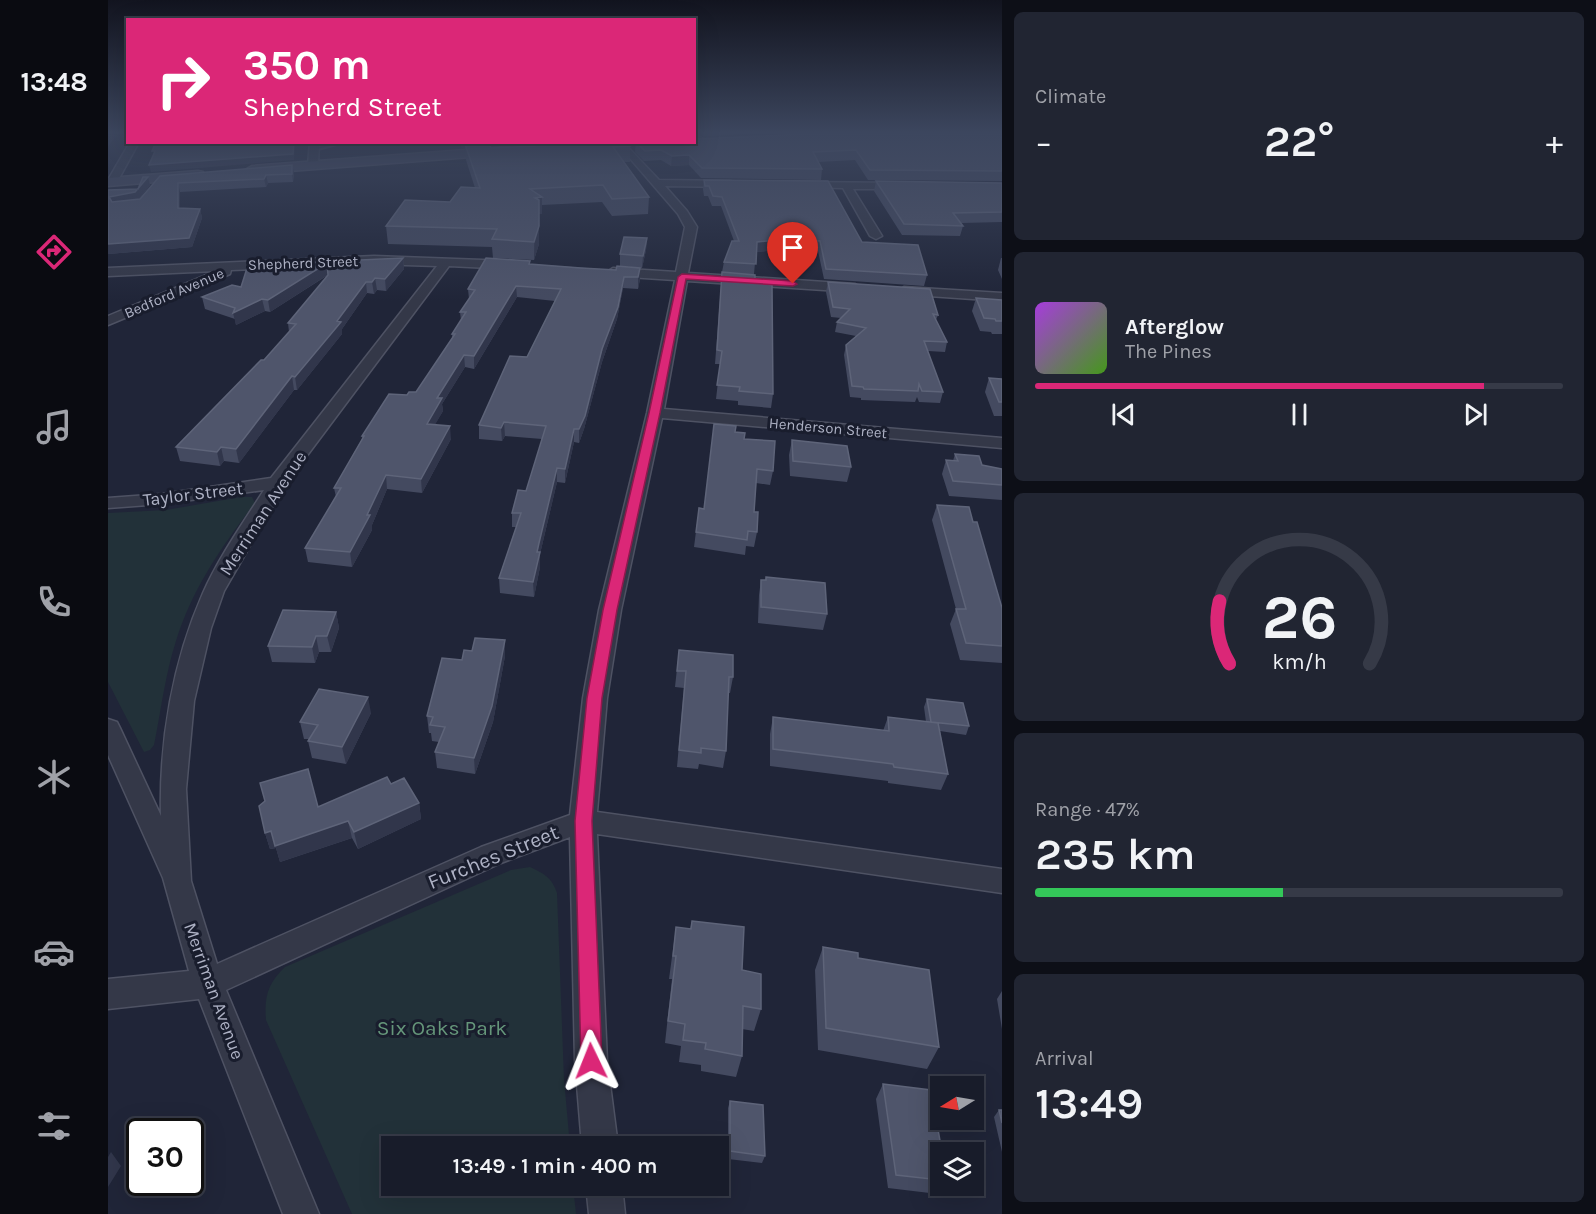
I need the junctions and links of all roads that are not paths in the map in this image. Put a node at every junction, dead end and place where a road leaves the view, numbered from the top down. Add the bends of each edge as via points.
1 (659, 188) edge
2 (848, 188) edge
3 (876, 236) dead end
4 (447, 261) junction
5 (241, 265) junction
6 (526, 266) edge
7 (595, 271) edge
8 (108, 272) edge
9 (682, 277) junction
10 (863, 288) edge
11 (886, 290) edge
12 (1002, 297) edge
13 (108, 321) edge
14 (654, 413) junction
15 (1002, 443) edge
16 (277, 483) junction
17 (108, 503) edge
18 (108, 728) edge
19 (583, 821) junction
20 (177, 880) junction
21 (1002, 881) edge
22 (208, 983) junction
23 (108, 994) edge
24 (599, 1136) edge
25 (605, 1196) edge
26 (301, 1214) edge
27 (607, 1214) edge

1 - 9 street via 692,226
2 - 3 street
4 - 5 street, Shepherd Street
4 - 6 street, Shepherd Street
4 - 16 street, Merriman Avenue
5 - 8 street, Shepherd Street
5 - 13 street, Bedford Avenue
7 - 9 street
9 - 10 street
9 - 14 street
11 - 12 street
14 - 15 street, Henderson Street
14 - 19 street via 608,621 595,698
16 - 17 street, Taylor Street
16 - 20 street, Merriman Avenue via 214,591 190,662 176,742 173,789
18 - 20 street
19 - 21 street, Furches Street
19 - 22 street, Furches Street via 491,855
19 - 24 street via 591,1061
20 - 22 street, Merriman Avenue
22 - 23 street, Furches Street
22 - 26 street, Merriman Avenue
25 - 27 street

